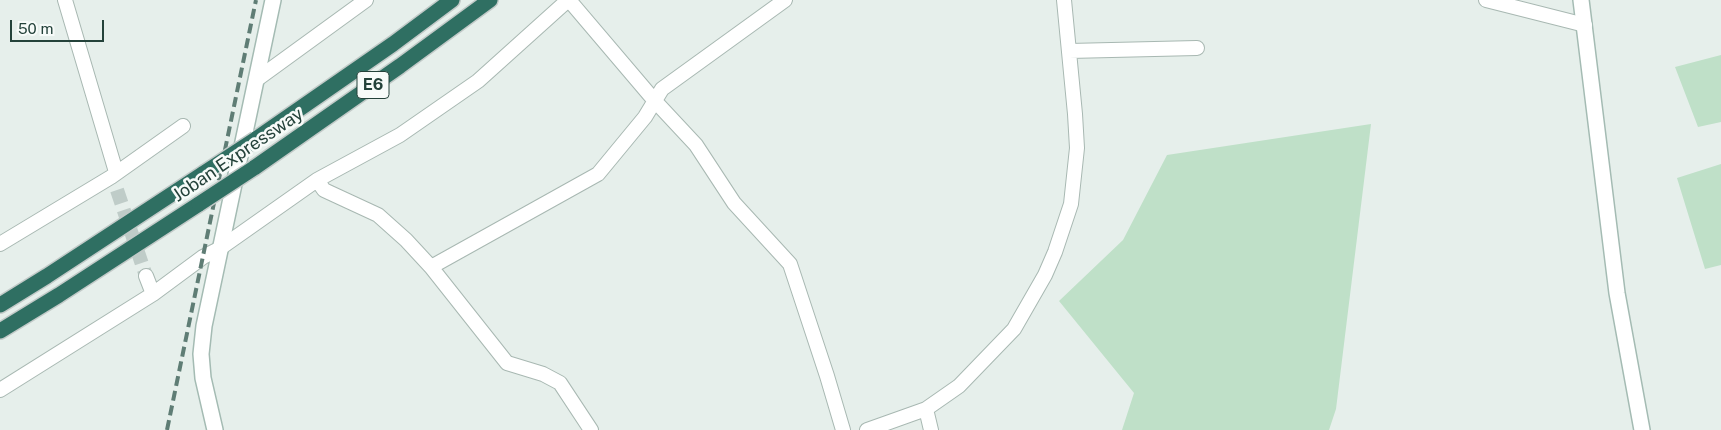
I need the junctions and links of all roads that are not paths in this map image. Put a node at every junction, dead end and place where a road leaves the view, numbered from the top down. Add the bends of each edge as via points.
1 (65, 0) edge
2 (273, 0) edge
3 (366, 0) edge
4 (452, 0) edge
5 (490, 0) edge
6 (568, 0) edge
7 (785, 0) edge
8 (1064, 0) edge
9 (1486, 0) edge
10 (1581, 0) edge
11 (1585, 25) junction
12 (1198, 48) dead end
13 (1069, 51) junction
14 (256, 80) junction
15 (654, 100) junction
16 (183, 126) dead end
17 (115, 180) junction
18 (317, 180) junction
19 (0, 244) edge
20 (219, 249) junction
21 (431, 268) junction
22 (146, 276) tunnel mouth
23 (153, 294) junction
24 (0, 305) edge
25 (0, 330) edge
26 (0, 390) edge
27 (926, 409) junction
28 (215, 430) edge
29 (591, 430) edge
30 (843, 430) edge
31 (867, 430) edge
32 (931, 430) edge
33 (1642, 430) edge

1 - 17 street
2 - 14 street
3 - 14 street
4 - 24 highway, Joban Expressway / E6, bridge via 256,139
5 - 25 highway, Joban Expressway / E6, bridge via 254,168
6 - 15 street
6 - 18 street via 478,80 400,135
7 - 15 street via 662,89
8 - 13 street
9 - 11 street
10 - 11 street
11 - 33 street via 1617,293
12 - 13 street
13 - 27 street via 1077,148 1070,204 1055,252 1014,329 959,386
14 - 20 street
15 - 21 street via 645,117 598,174
15 - 30 street via 696,146 734,203 790,264
16 - 17 street
17 - 19 street
18 - 20 street
18 - 21 street via 324,190 378,215
20 - 23 street
20 - 28 street via 201,354
21 - 29 street via 507,363 560,382
22 - 23 street
23 - 26 street
27 - 31 street
27 - 32 street

